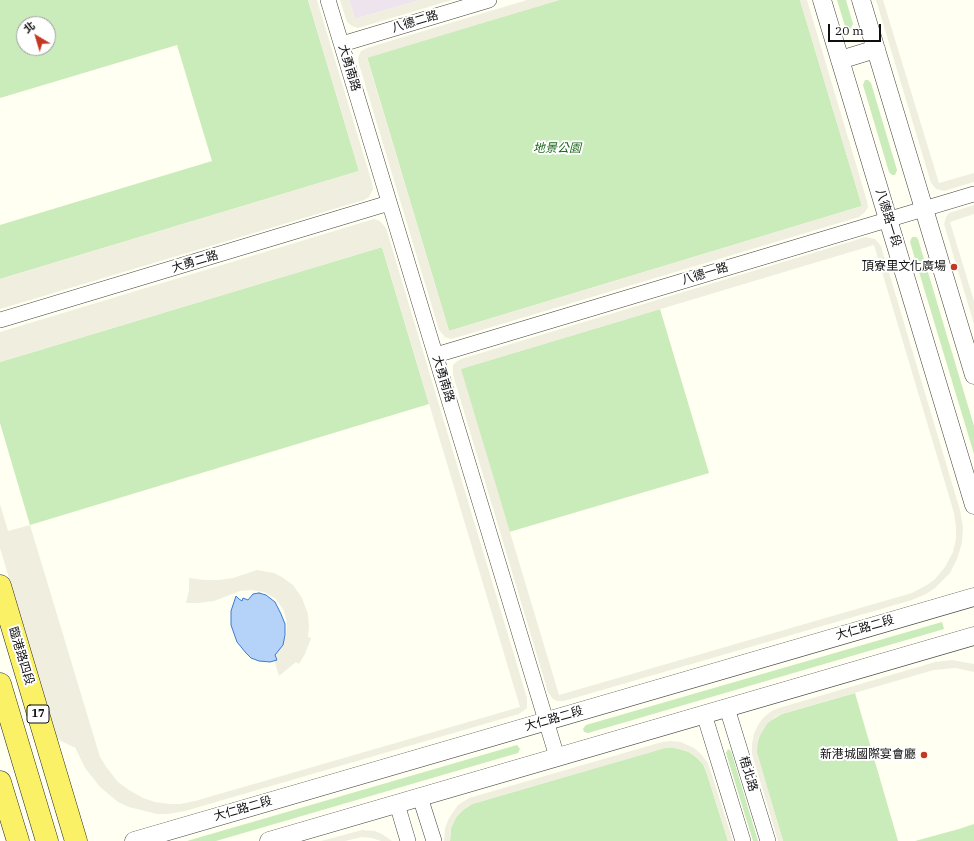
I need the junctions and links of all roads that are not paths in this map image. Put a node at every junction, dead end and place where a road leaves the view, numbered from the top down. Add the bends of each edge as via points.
1 (328, 0) edge
2 (489, 0) edge
3 (822, 0) edge
4 (861, 0) edge
5 (342, 44) junction
6 (876, 49) junction
7 (840, 60) junction
8 (974, 194) edge
9 (390, 203) junction
10 (924, 209) junction
11 (888, 219) junction
12 (0, 320) edge
13 (436, 355) junction
14 (974, 375) edge
15 (974, 505) edge
16 (0, 586) edge
17 (974, 597) edge
18 (974, 636) edge
19 (0, 684) edge
20 (727, 708) junction
21 (704, 714) junction
22 (546, 722) junction
23 (556, 757) junction
24 (0, 782) edge
25 (420, 797) junction
26 (397, 804) junction
27 (18, 841) edge
28 (47, 841) edge
29 (76, 841) edge
30 (134, 841) edge
31 (269, 841) edge
32 (408, 841) edge
33 (434, 841) edge
34 (743, 841) edge
35 (768, 841) edge

1 - 5 street, 大勇南路
2 - 5 street, 八德二路
3 - 7 street, 八德路一段
4 - 6 street
5 - 9 street, 大勇南路
6 - 7 street
6 - 10 street
7 - 11 street, 八德路一段
8 - 10 street, 八德一路
9 - 12 street, 大勇二路
9 - 13 street, 大勇南路
10 - 11 street, 八德一路
10 - 14 street
11 - 13 street, 八德一路
11 - 15 street, 八德路一段
13 - 22 street, 大勇南路
16 - 29 main road, 臨港路四段 / 17
17 - 22 street, 大仁路二段
18 - 20 street
19 - 28 main road, 17
20 - 21 street
20 - 35 street, 梧北路
21 - 23 street
21 - 34 street, 梧北路
22 - 23 street, 大勇南路
22 - 30 street, 大仁路二段
23 - 25 street
24 - 27 main road
25 - 26 street
25 - 33 street
26 - 31 street
26 - 32 street

